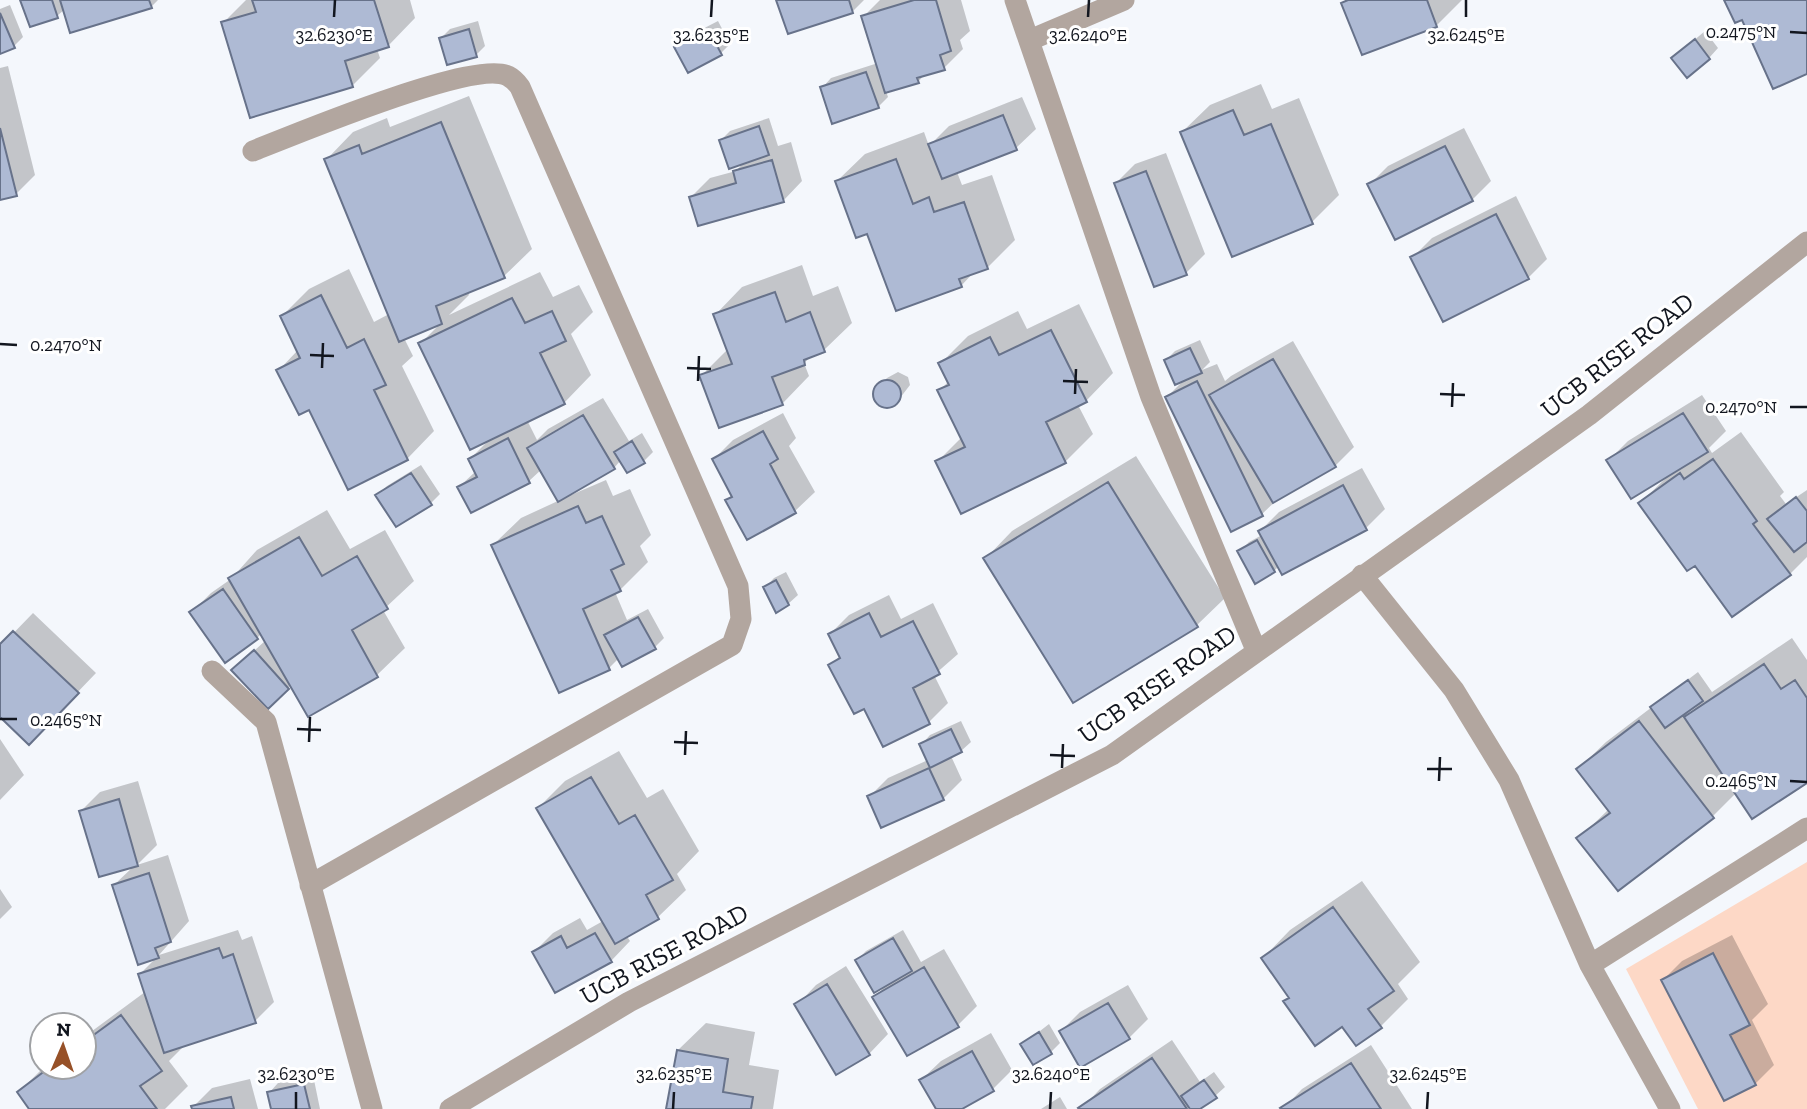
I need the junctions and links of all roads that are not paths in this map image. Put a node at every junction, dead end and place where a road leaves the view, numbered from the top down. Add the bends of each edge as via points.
1 (1015, 0) edge
2 (1124, 0) edge
3 (1030, 40) junction
4 (253, 151) dead end
5 (1807, 242) edge
6 (1362, 575) junction
7 (1256, 650) junction
8 (212, 671) dead end
9 (1807, 828) edge
10 (310, 885) junction
11 (1590, 965) junction
12 (372, 1109) edge
13 (450, 1109) edge
14 (1670, 1109) edge

1 - 3 street
2 - 3 street
3 - 7 street via 1151,397
4 - 10 street via 369,105 478,74 507,75 520,86 738,586 741,619 732,645
5 - 6 street, UCB RISE ROAD via 1589,415
6 - 7 street, UCB RISE ROAD
6 - 11 street via 1454,690 1509,780
7 - 13 street, UCB RISE ROAD via 1112,755 629,1002
8 - 10 street via 266,722
9 - 11 street
10 - 12 street
11 - 14 street

